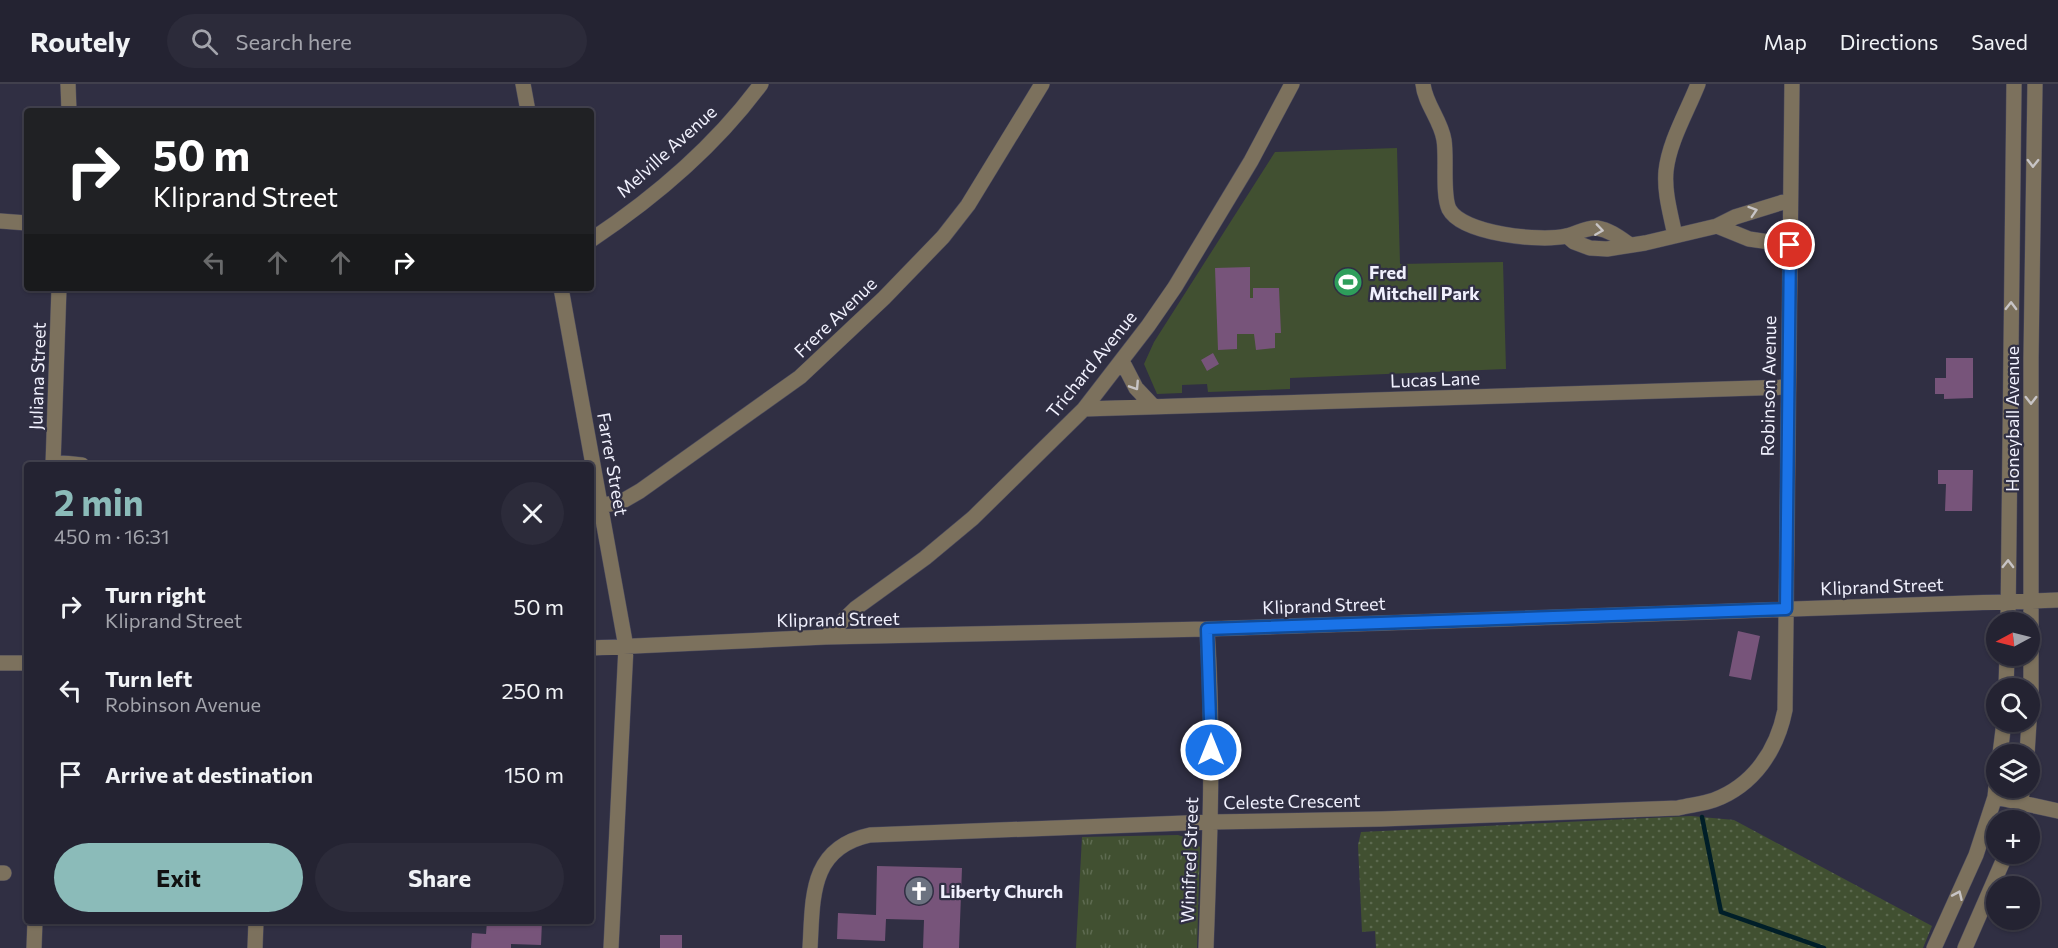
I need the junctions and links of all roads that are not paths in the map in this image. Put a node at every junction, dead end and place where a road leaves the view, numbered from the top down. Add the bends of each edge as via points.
1 (68, 84) edge
2 (523, 84) edge
3 (761, 84) edge
4 (1041, 84) edge
5 (1292, 84) edge
6 (1423, 84) edge
7 (1698, 84) edge
8 (1792, 84) edge
9 (2014, 84) edge
10 (2035, 84) edge
11 (69, 108) edge
12 (527, 108) edge
13 (2014, 132) junction
14 (2034, 132) junction
15 (1790, 200) junction
16 (0, 221) edge
17 (24, 223) edge
18 (1717, 226) junction
19 (1675, 236) junction
20 (594, 238) edge
21 (1790, 245) junction
22 (59, 291) edge
23 (561, 291) edge
24 (2010, 358) junction
25 (2031, 358) junction
26 (1122, 361) junction
27 (1788, 387) junction
28 (1155, 407) junction
29 (1084, 409) junction
30 (53, 462) edge
31 (589, 462) edge
32 (596, 507) edge
33 (2058, 600) edge
34 (2031, 601) junction
35 (2008, 602) junction
36 (1786, 609) junction
37 (2008, 612) edge
38 (1207, 629) junction
39 (826, 637) junction
40 (626, 647) junction
41 (594, 648) edge
42 (0, 663) edge
43 (24, 663) edge
44 (1785, 688) joint
45 (2028, 744) edge
46 (1994, 798) edge
47 (2029, 798) edge
48 (2058, 811) edge
49 (1211, 822) junction
50 (2002, 864) edge
51 (35, 924) edge
52 (256, 924) edge
53 (34, 948) edge
54 (255, 948) edge
55 (611, 948) edge
56 (810, 948) edge
57 (1206, 948) edge
58 (1934, 948) edge
59 (1965, 948) edge

1 - 11 street
2 - 12 street
3 - 20 street, Melville Avenue via 697,154
4 - 32 street, Frere Avenue via 968,206 884,298 800,377 640,491 621,502
5 - 26 street, Trichard Avenue via 1204,242
6 - 19 street via 1444,138 1447,201 1453,214 1481,230 1521,237 1566,236 1597,228 1629,245
7 - 19 street via 1669,154 1666,173
8 - 15 street, Robinson Avenue
9 - 13 street, Honeyball Avenue
10 - 14 street, Honeyball Avenue
13 - 14 street
24 -> 13 street, Honeyball Avenue
14 -> 25 street, Honeyball Avenue
18 -> 15 street
15 - 21 street, Robinson Avenue
16 - 17 street
18 - 19 street
18 - 21 street via 1749,239
21 - 27 street, Robinson Avenue
22 - 30 street, Juliana Street
23 - 31 street, Farrer Street
24 - 25 street
35 -> 24 street, Honeyball Avenue
25 -> 34 street, Honeyball Avenue
26 -> 28 street via 1136,388
26 - 29 street, Trichard Avenue
27 - 28 street, Lucas Lane
27 - 36 street, Robinson Avenue
28 - 29 street, Lucas Lane
29 - 39 street, Trichard Avenue via 973,518 856,608
32 - 40 street, Farrer Street
33 - 34 street, Kliprand Street
34 - 35 street, Kliprand Street
34 - 45 street, Honeyball Avenue
35 - 36 street, Kliprand Street
35 - 37 street, Honeyball Avenue
36 - 38 street, Kliprand Street
36 - 44 street, Robinson Avenue
38 - 39 street, Kliprand Street
38 - 49 street, Winifred Street
39 - 40 street, Kliprand Street
40 - 41 street, Kliprand Street
40 - 55 street, Farrer Street
42 - 43 street
44 - 49 street, Celeste Crescent via 1782,725 1772,750 1754,775 1713,801 1678,808
58 -> 46 street via 1976,855
47 - 48 street
49 - 56 street, Celeste Crescent via 892,833 855,839 832,855 818,874
49 - 57 street, Winifred Street
50 - 59 street
51 - 53 street
52 - 54 street

